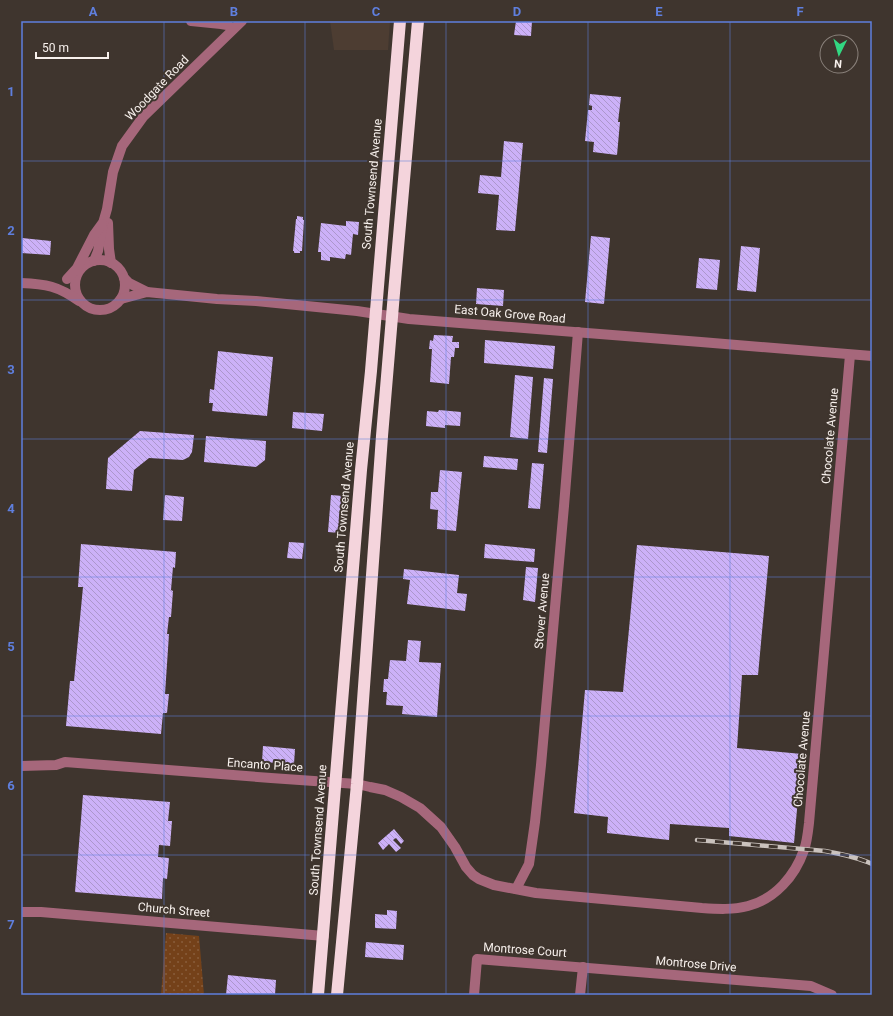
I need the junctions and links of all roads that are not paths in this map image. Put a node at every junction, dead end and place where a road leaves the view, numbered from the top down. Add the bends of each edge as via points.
1 (191, 21) edge
2 (242, 21) edge
3 (400, 21) edge
4 (418, 21) edge
5 (232, 29) junction
6 (107, 209) junction
7 (103, 223) junction
8 (94, 261) junction
9 (111, 263) junction
10 (72, 277) junction
11 (124, 278) junction
12 (21, 283) edge
13 (44, 285) junction
14 (147, 292) junction
15 (121, 299) junction
16 (81, 302) junction
17 (375, 314) junction
18 (392, 316) junction
19 (578, 332) junction
20 (850, 355) junction
21 (872, 356) edge
22 (21, 766) edge
23 (336, 783) junction
24 (357, 784) junction
25 (516, 889) junction
26 (21, 912) edge
27 (324, 936) junction
28 (583, 967) junction
29 (318, 995) edge
30 (338, 995) edge
31 (474, 995) edge
32 (580, 995) edge
33 (832, 995) edge

1 - 5 street via 227,25
2 - 5 street, Woodgate Road
3 - 17 highway, South Townsend Avenue
4 - 18 highway
5 - 6 street, Woodgate Road via 143,118 122,146 113,172
6 - 7 street, Woodgate Road
6 - 9 street, Woodgate Road
7 - 8 street, Woodgate Road
7 - 10 street, Woodgate Road
8 - 9 street
8 - 10 street via 85,265
9 - 11 street via 117,266
10 - 13 street
10 - 16 street
11 - 14 street, East Oak Grove Road
11 - 15 street
12 - 13 street
13 - 16 street via 67,292
14 - 15 street, East Oak Grove Road
14 - 17 street, East Oak Grove Road
15 - 16 street via 106,309 93,309
17 - 18 street, East Oak Grove Road
17 - 23 highway, South Townsend Avenue
18 - 19 street, East Oak Grove Road
18 - 24 highway
19 - 20 street, East Oak Grove Road
19 - 25 street, Stover Avenue via 537,808 528,864
20 - 21 street, East Oak Grove Road
20 - 25 street, Chocolate Avenue via 809,823 805,849 795,871 784,884 759,902 728,909 536,893
22 - 23 street, Encanto Place via 56,765 65,762
23 - 24 street, Encanto Place
23 - 27 highway, South Townsend Avenue
24 - 25 street, Encanto Place via 385,790 420,808 441,828 473,875 494,885
24 - 30 highway
26 - 27 street, Church Street via 49,912
27 - 29 highway, South Townsend Avenue
28 - 31 street, Montrose Court via 477,958
28 - 32 street
28 - 33 street, Montrose Drive via 811,986

